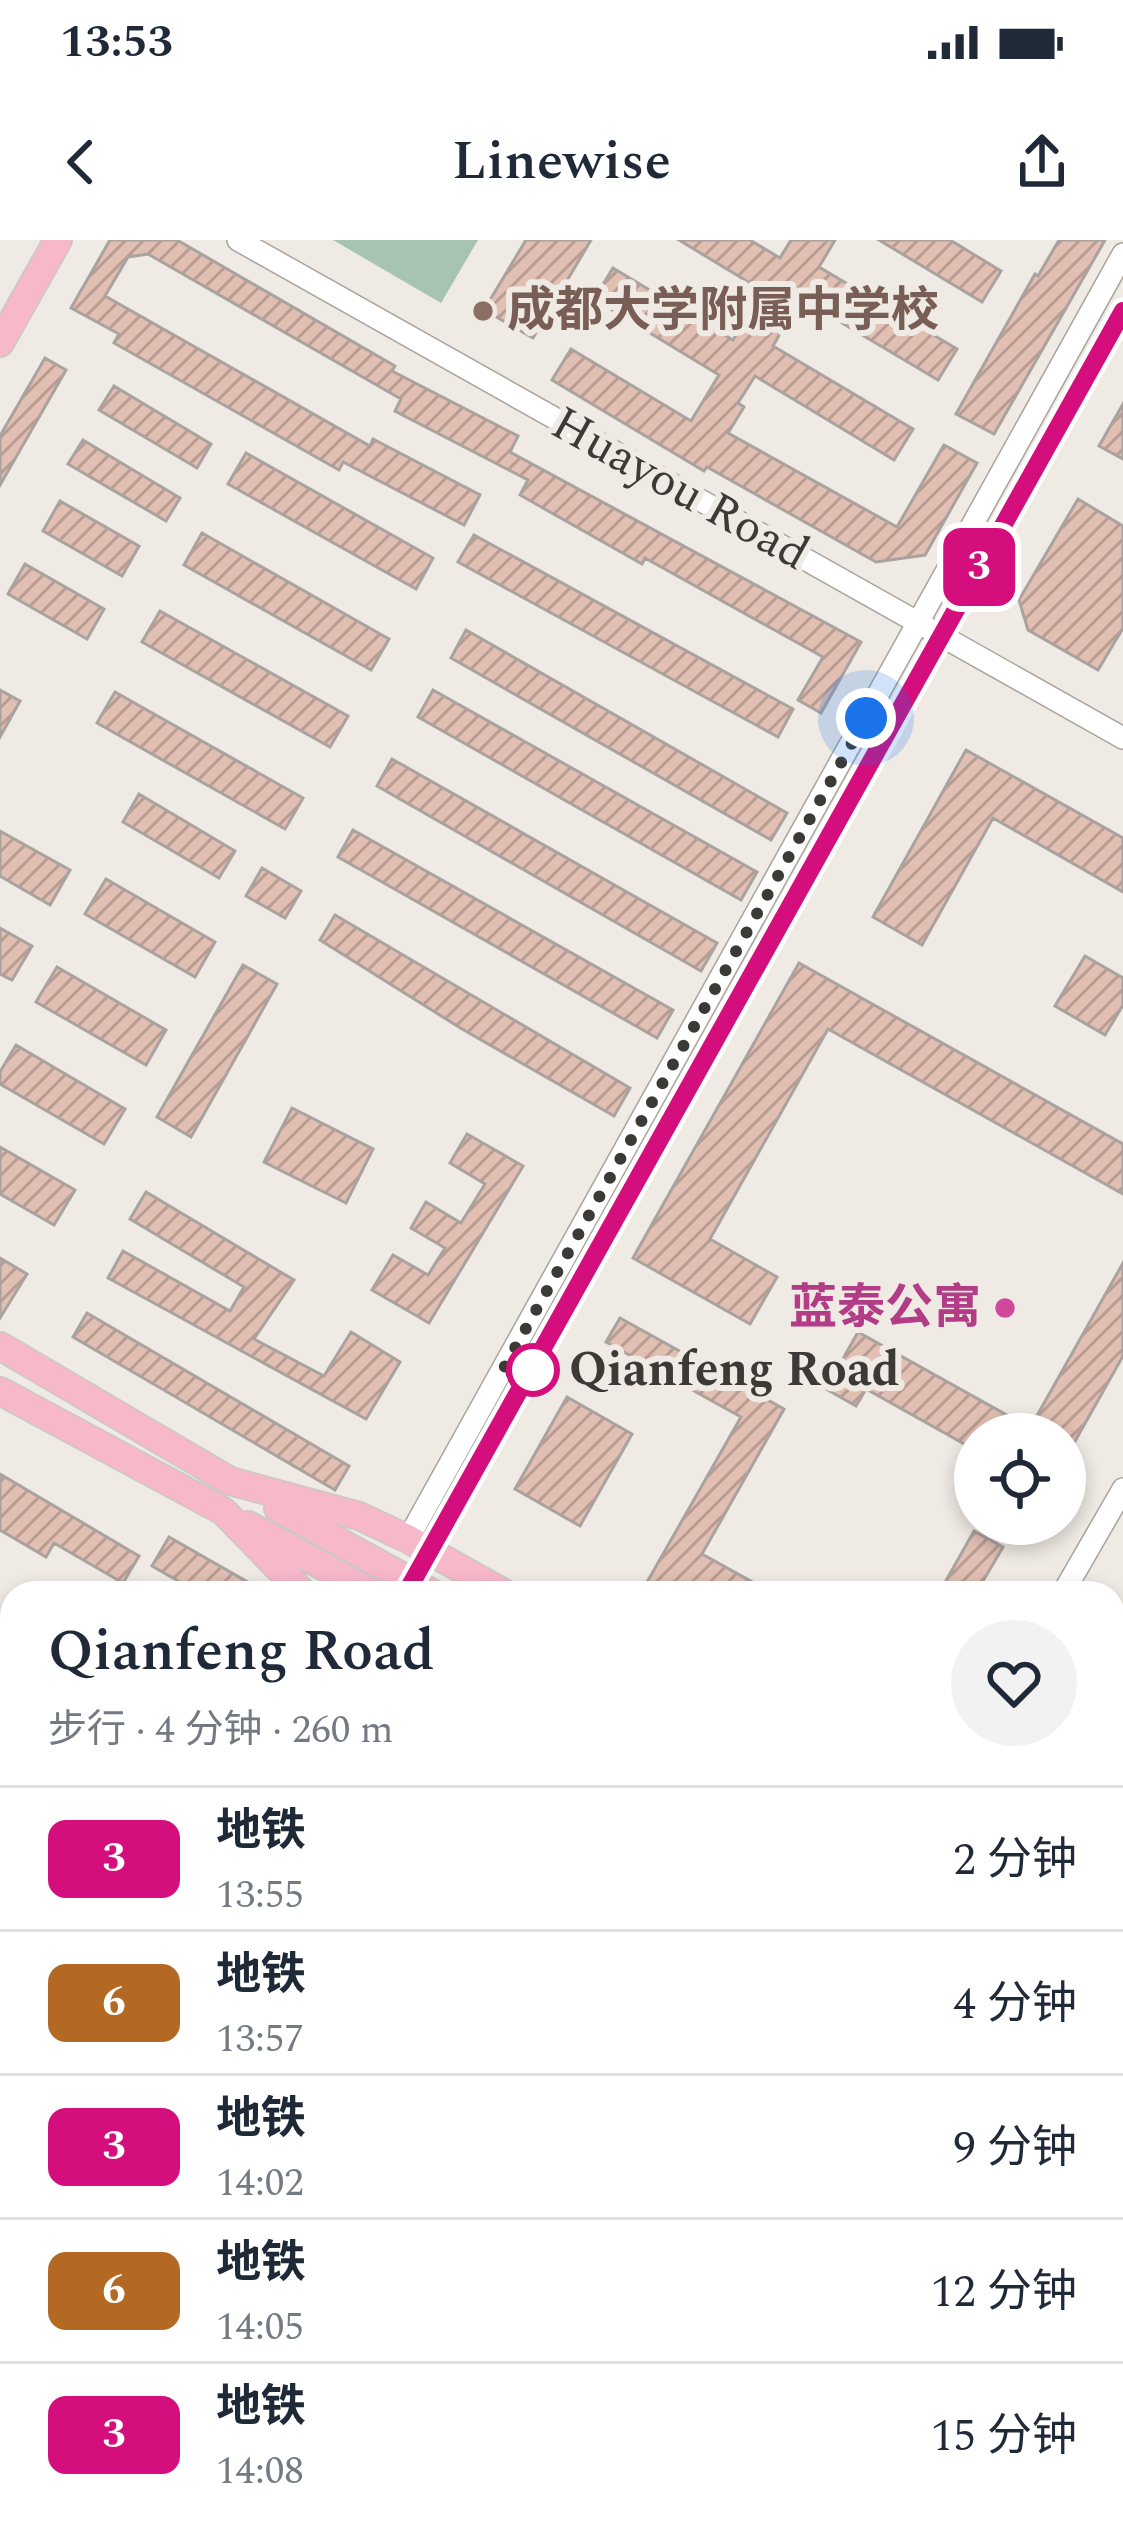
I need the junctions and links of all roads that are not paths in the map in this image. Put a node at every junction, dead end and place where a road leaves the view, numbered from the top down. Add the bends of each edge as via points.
1 (58, 240) edge
2 (238, 240) edge
3 (1123, 254) edge
4 (0, 343) edge
5 (919, 624) junction
6 (1123, 738) edge
7 (0, 1346) edge
8 (0, 1391) edge
9 (230, 1481) junction
10 (1123, 1489) edge
11 (223, 1511) junction
12 (408, 1539) junction
13 (291, 1581) edge
14 (350, 1581) edge
15 (410, 1581) edge
16 (483, 1581) edge
17 (1070, 1581) edge

1 - 4 main road
2 - 5 street, Huayou Road
3 - 5 street
5 - 6 street, Huayou Road
5 - 12 street
7 - 9 main road
8 - 11 main road
9 - 12 main road via 359,1516
9 - 15 main road
10 - 17 street
11 - 13 main road
11 - 14 main road
12 - 16 main road

